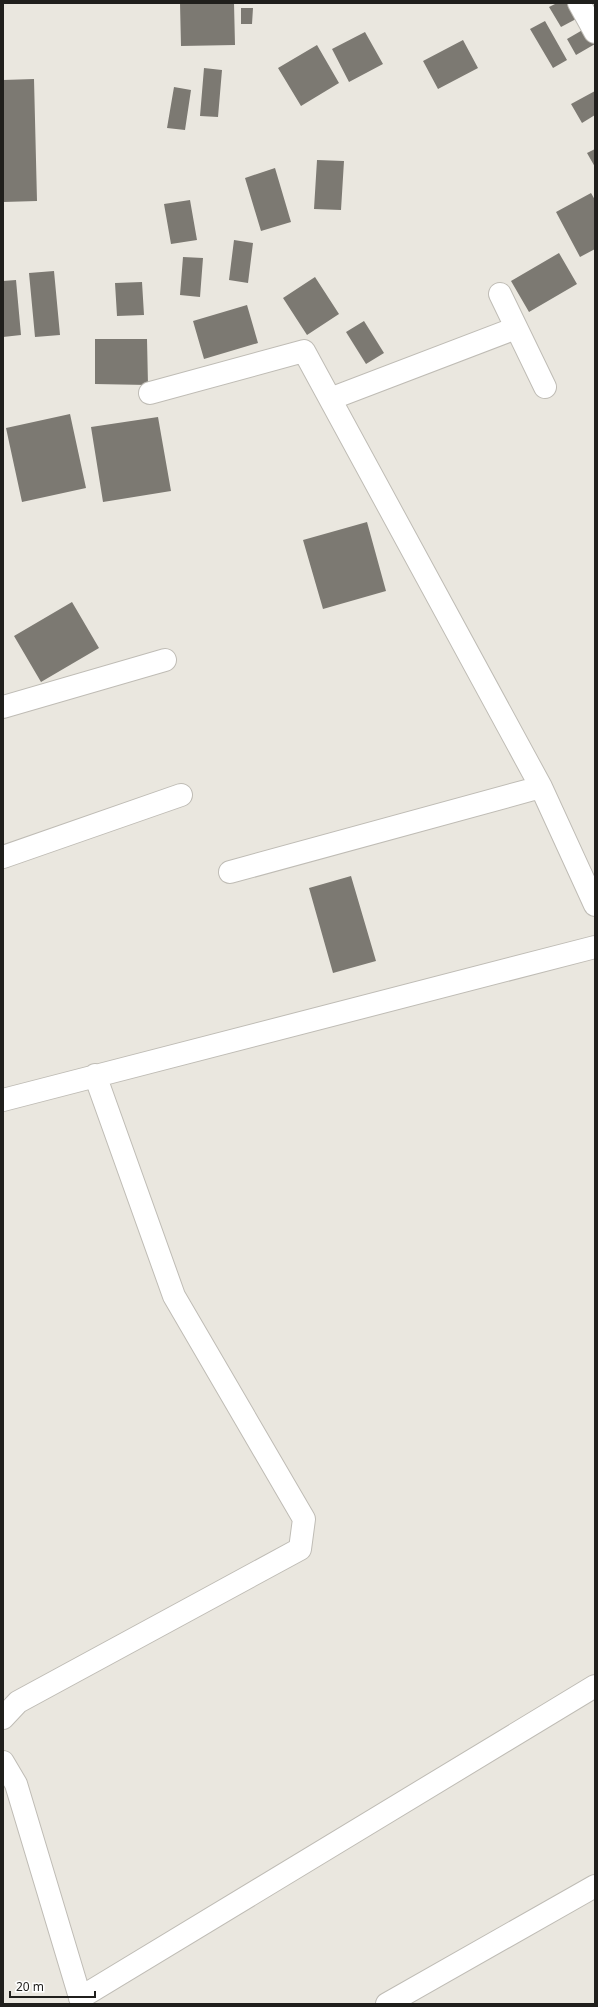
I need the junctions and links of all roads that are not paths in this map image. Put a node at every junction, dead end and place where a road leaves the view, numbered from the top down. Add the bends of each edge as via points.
1 (579, 3) edge
2 (595, 32) edge
3 (500, 294) dead end
4 (516, 328) junction
5 (546, 387) dead end
6 (150, 393) dead end
7 (330, 399) junction
8 (165, 660) dead end
9 (3, 707) edge
10 (541, 787) junction
11 (180, 795) dead end
12 (3, 857) edge
13 (230, 872) dead end
14 (595, 905) edge
15 (595, 947) edge
16 (95, 1075) junction
17 (3, 1100) edge
18 (595, 1686) edge
19 (3, 1718) edge
20 (3, 1762) edge
21 (595, 1886) edge
22 (81, 2001) edge
23 (387, 2004) edge

1 - 2 street
3 - 4 street
4 - 5 street
4 - 7 street
6 - 7 street via 304,351
7 - 10 street
8 - 9 street
10 - 13 street
10 - 14 street
11 - 12 street
15 - 16 street
16 - 17 street
16 - 19 street via 174,1296 304,1519 300,1549 18,1702
18 - 22 street
20 - 22 street via 16,1784
21 - 23 street

